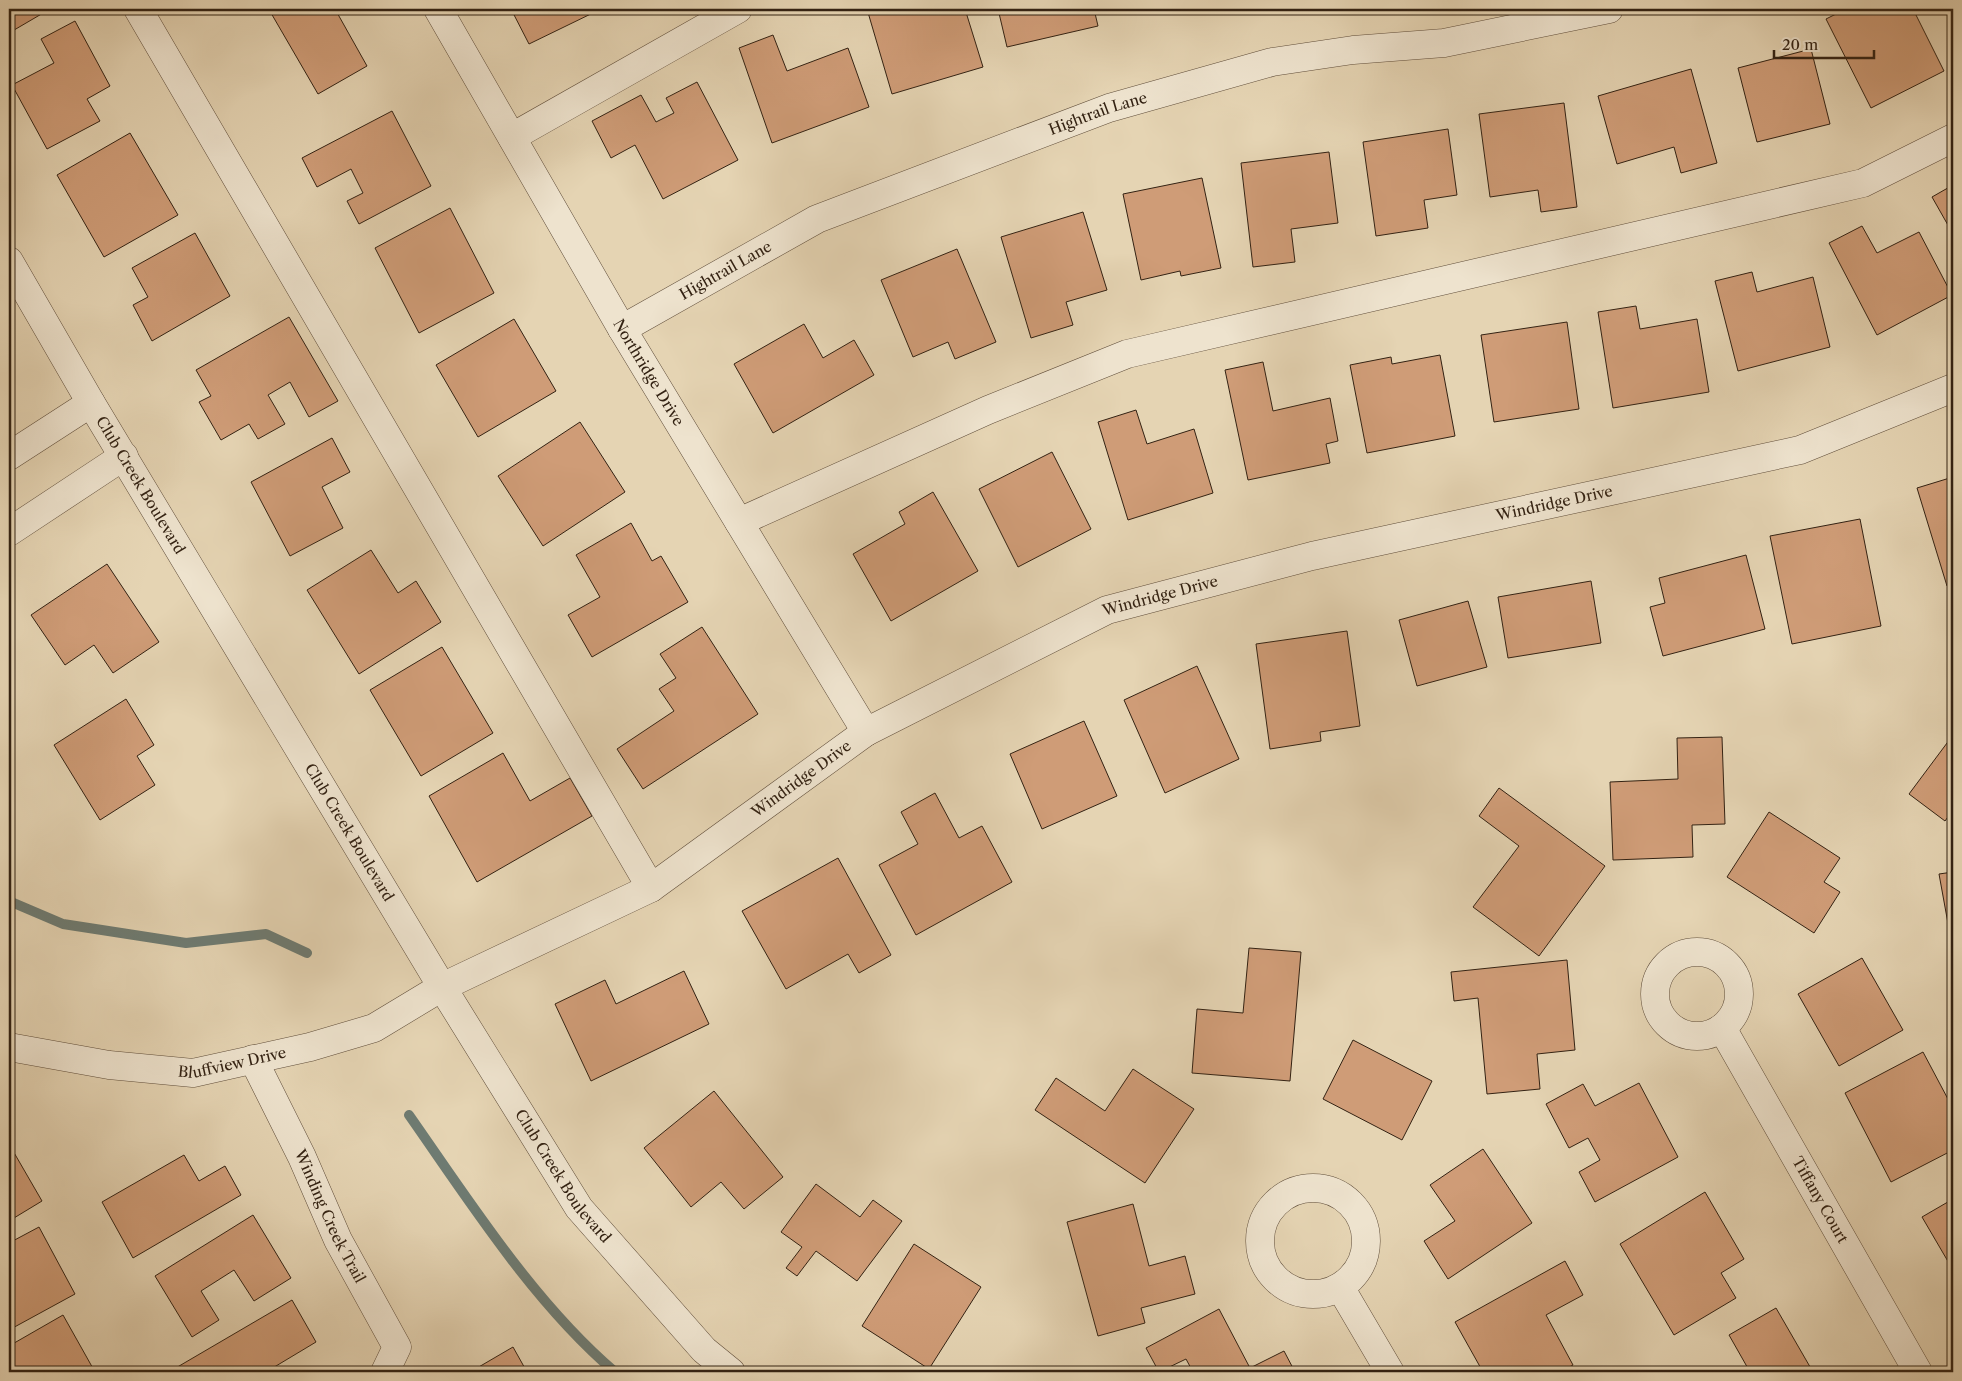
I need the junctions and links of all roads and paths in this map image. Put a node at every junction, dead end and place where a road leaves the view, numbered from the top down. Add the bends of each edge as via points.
1 (138, 9) edge
2 (438, 9) edge
3 (738, 9) edge
4 (1609, 9) edge
5 (512, 137) junction
6 (1953, 138) edge
7 (9, 261) edge
8 (622, 329) junction
9 (1953, 388) edge
10 (91, 403) junction
11 (9, 456) edge
12 (124, 456) junction
13 (739, 522) junction
14 (9, 532) edge
15 (866, 732) junction
16 (651, 888) junction
17 (442, 987) junction
18 (1722, 1028) dead end
19 (9, 1047) edge
20 (253, 1059) junction
21 (1340, 1287) dead end
22 (385, 1372) edge
23 (731, 1372) edge
24 (1390, 1372) edge
25 (1918, 1372) edge

1 - 16 street
2 - 5 street, Northridge Drive
3 - 5 street
4 - 8 street, Hightrail Lane via 1444,43 1353,50 1272,62 1109,108 816,219
5 - 8 street, Northridge Drive
6 - 13 street via 1863,184 1127,354 988,410
7 - 10 street, Club Creek Boulevard
8 - 13 street, Northridge Drive
9 - 15 street, Windridge Drive via 1800,450 1312,556 1107,610
10 - 11 street
10 - 12 street, Club Creek Boulevard
12 - 14 street
12 - 17 street, Club Creek Boulevard
13 - 15 street, Northridge Drive
15 - 16 street, Windridge Drive
16 - 17 street, Windridge Drive
17 - 20 street, Bluffview Drive via 374,1028 310,1047
17 - 23 street, Club Creek Boulevard via 578,1208 704,1350
18 - 25 street, Tiffany Court
19 - 20 street, Bluffview Drive via 110,1065 192,1073
20 - 22 street, Winding Creek Trail via 302,1157 338,1240 397,1347
21 - 24 street

